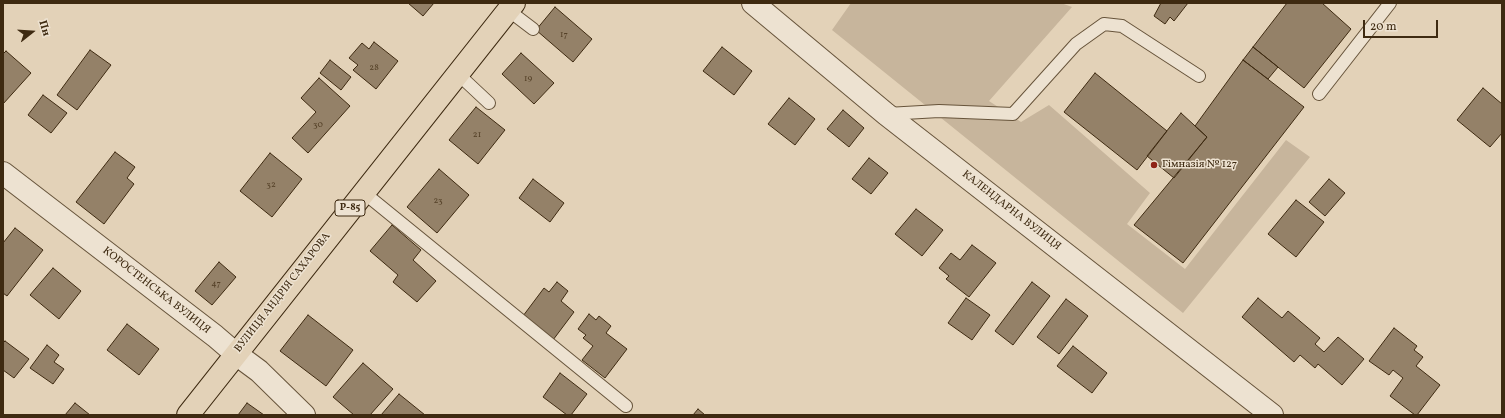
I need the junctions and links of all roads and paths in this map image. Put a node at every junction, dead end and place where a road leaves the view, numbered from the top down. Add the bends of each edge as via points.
1 (753, 3) edge
2 (1390, 3) edge
3 (511, 7) edge
4 (534, 29) dead end
5 (458, 74) junction
6 (1199, 76) dead end
7 (1319, 94) dead end
8 (489, 103) dead end
9 (886, 114) junction
10 (3, 173) edge
11 (363, 192) junction
12 (236, 354) junction
13 (626, 406) dead end
14 (188, 415) edge
15 (304, 415) edge
16 (1272, 415) edge

1 - 9 street, КАЛЕНДАРНА ВУЛИЦЯ
2 - 7 lane
3 - 4 lane
3 - 5 main road, ВУЛИЦЯ АНДРІЯ САХАРОВА / Р-85
5 - 8 lane
5 - 11 main road, ВУЛИЦЯ АНДРІЯ САХАРОВА / Р-85
6 - 9 lane via 1122,26 1104,24 1076,44 1012,114
9 - 16 street, КАЛЕНДАРНА ВУЛИЦЯ
10 - 12 street, КОРОСТЕНСЬКА ВУЛИЦЯ
11 - 12 main road, ВУЛИЦЯ АНДРІЯ САХАРОВА / Р-85
11 - 13 lane
12 - 14 main road, ВУЛИЦЯ АНДРІЯ САХАРОВА / Р-85
12 - 15 street, КОРОСТЕНСЬКА ВУЛИЦЯ via 259,370

